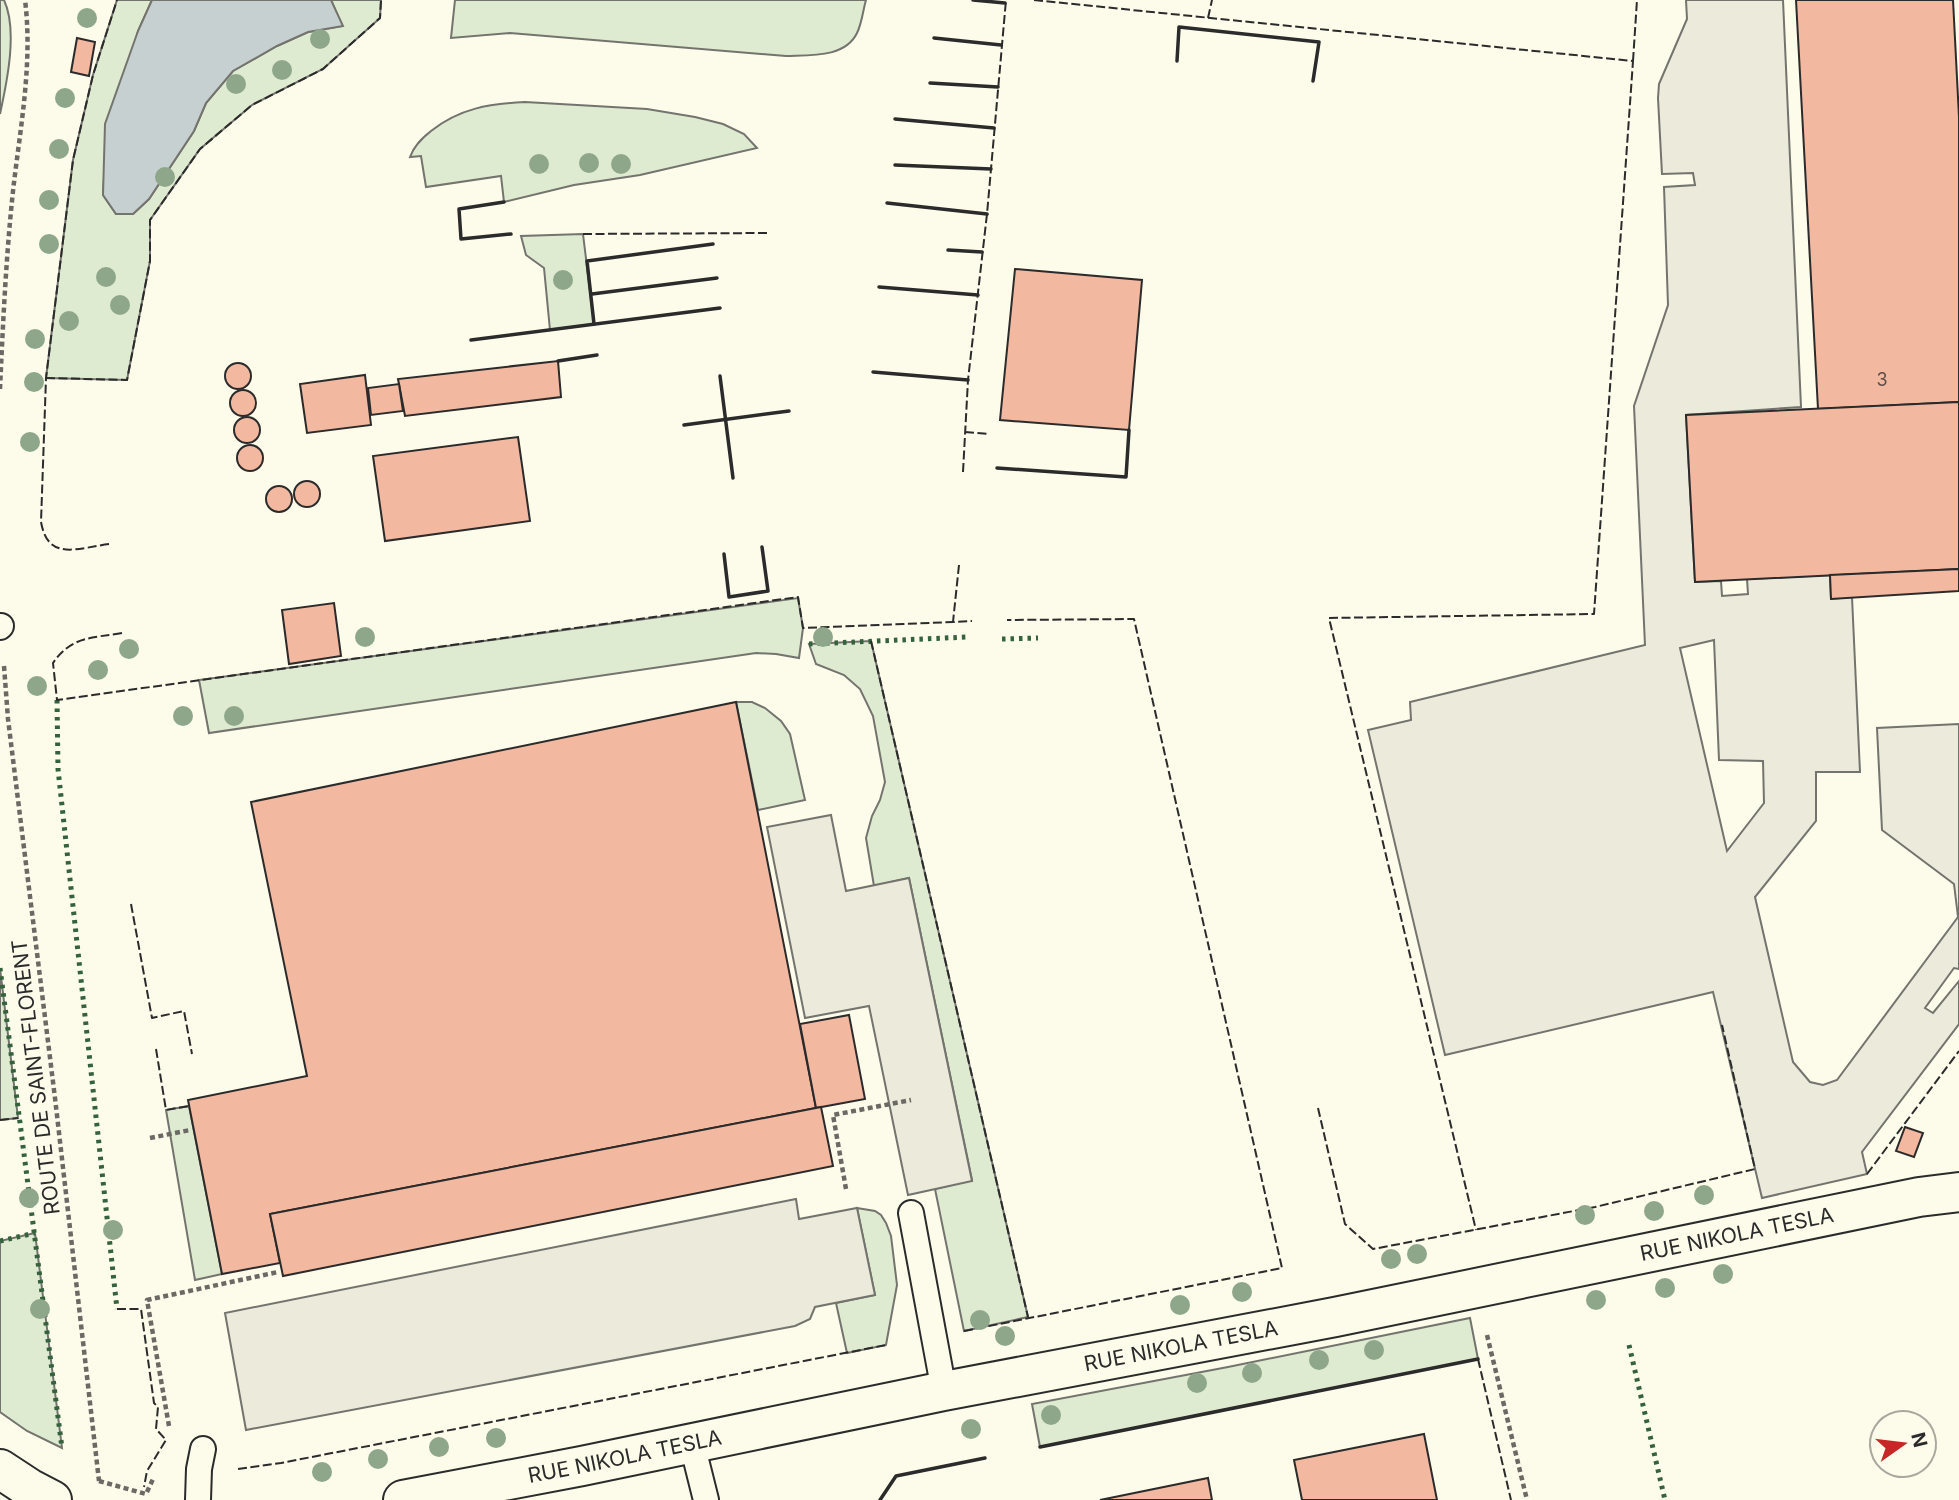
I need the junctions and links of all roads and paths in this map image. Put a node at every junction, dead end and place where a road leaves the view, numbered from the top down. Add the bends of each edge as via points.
1 (25, 0) edge
2 (0, 389) edge
3 (1, 626) edge
4 (911, 1100) dead end
5 (190, 1130) dead end
6 (150, 1138) dead end
7 (846, 1189) dead end
8 (1959, 1192) edge
9 (911, 1213) dead end
10 (278, 1272) dead end
11 (1476, 1287) junction
12 (944, 1391) junction
13 (169, 1427) dead end
14 (692, 1444) junction
15 (203, 1449) dead end
16 (0, 1469) edge
17 (156, 1473) dead end
18 (99, 1481) junction
19 (100, 1490) dead end
20 (485, 1492) edge
21 (52, 1500) edge
22 (198, 1500) edge
23 (403, 1500) edge
24 (706, 1500) edge
25 (1527, 1500) edge

1 - 2 path via 27,65 12,196
3 - 18 path, ROUTE DE SAINT-FLORENT via 8,719
4 - 7 path via 833,1115
5 - 6 path
8 - 11 street, RUE NIKOLA TESLA
9 - 12 lane
10 - 13 path via 147,1300
11 - 12 street, RUE NIKOLA TESLA
11 - 25 path
12 - 14 street, RUE NIKOLA TESLA
14 - 20 street, RUE NIKOLA TESLA
14 - 24 lane
15 - 22 lane
16 - 21 street
17 - 18 path via 146,1494
18 - 19 path, ROUTE DE SAINT-FLORENT
20 - 23 street, RUE NIKOLA TESLA

